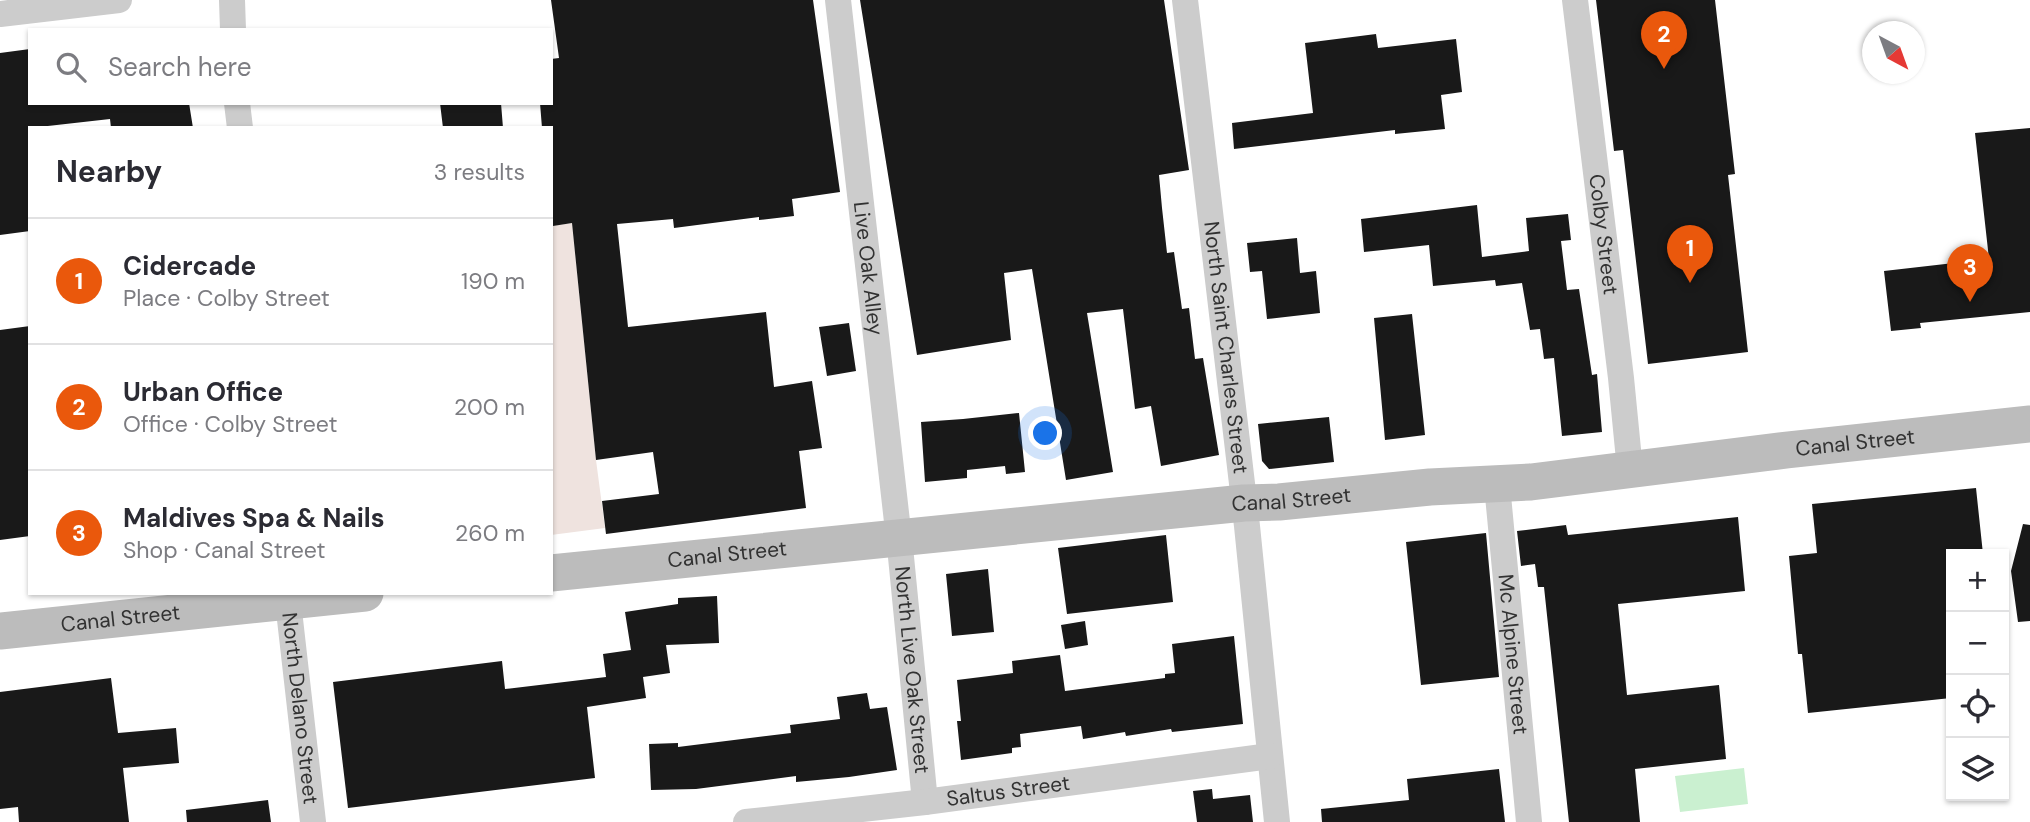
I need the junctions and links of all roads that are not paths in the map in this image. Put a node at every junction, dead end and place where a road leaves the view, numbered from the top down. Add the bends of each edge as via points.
1 (119, 0) edge
2 (232, 0) edge
3 (838, 0) edge
4 (1185, 0) edge
5 (1575, 0) edge
6 (11, 9) edge
7 (233, 28) edge
8 (237, 105) edge
9 (240, 126) edge
10 (2030, 424) edge
11 (1630, 470) junction
12 (1497, 485) junction
13 (1244, 503) junction
14 (898, 537) junction
15 (553, 573) edge
16 (326, 595) edge
17 (288, 597) edge
18 (0, 631) edge
19 (1270, 756) junction
20 (925, 802) junction
21 (313, 822) edge
22 (746, 822) edge
23 (1277, 822) edge
24 (1529, 822) edge

1 - 6 street
2 - 7 street
3 - 14 street, Live Oak Alley
4 - 13 street, North Saint Charles Street
5 - 11 street, Colby Street
8 - 9 street
10 - 11 street, Canal Street
11 - 12 street, Canal Street
12 - 13 street, Canal Street
12 - 24 street, Mc Alpine Street
13 - 14 street, Canal Street
13 - 19 street, North Saint Charles Street
14 - 15 street, Canal Street
14 - 20 street, North Live Oak Street
16 - 17 street, Canal Street
17 - 18 street, Canal Street
17 - 21 street, North Delano Street
19 - 20 street, Saltus Street
19 - 23 street, North Saint Charles Street
20 - 22 street, Saltus Street

